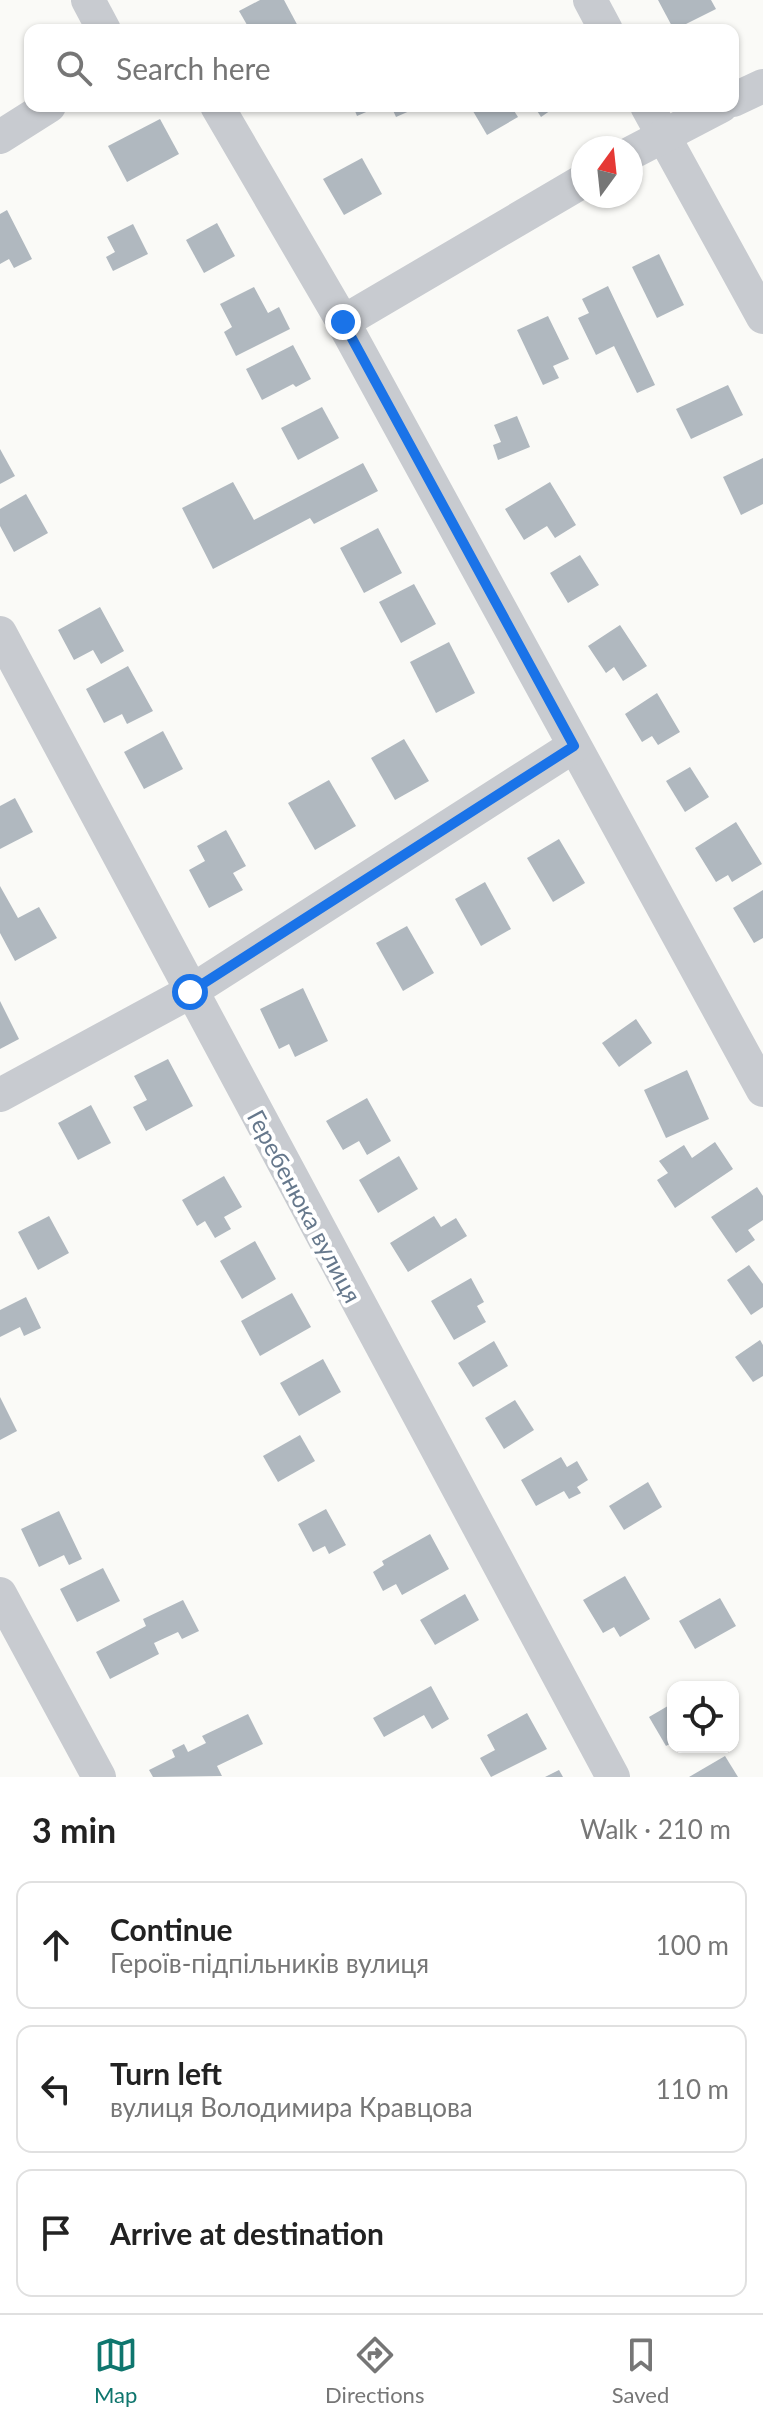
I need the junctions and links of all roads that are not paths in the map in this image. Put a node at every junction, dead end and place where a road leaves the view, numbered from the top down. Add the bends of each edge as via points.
1 (88, 0) edge
2 (590, 0) edge
3 (101, 24) edge
4 (603, 24) edge
5 (763, 86) edge
6 (739, 97) edge
7 (40, 112) edge
8 (220, 112) edge
9 (693, 112) edge
10 (655, 120) edge
11 (643, 136) edge
12 (0, 137) edge
13 (571, 188) edge
14 (763, 317) edge
15 (343, 322) junction
16 (0, 633) edge
17 (574, 746) junction
18 (190, 992) junction
19 (763, 1090) edge
20 (0, 1095) edge
21 (0, 1594) edge
22 (99, 1777) edge
23 (613, 1777) edge

1 - 3 street
2 - 4 street
5 - 6 street
7 - 12 street
8 - 15 street
9 - 10 street
10 - 11 street
10 - 14 street
13 - 15 street
15 - 17 street
16 - 18 street, Геребенюка вулиця
17 - 18 street
17 - 19 street
18 - 20 street
18 - 23 street, Геребенюка вулиця
21 - 22 street

